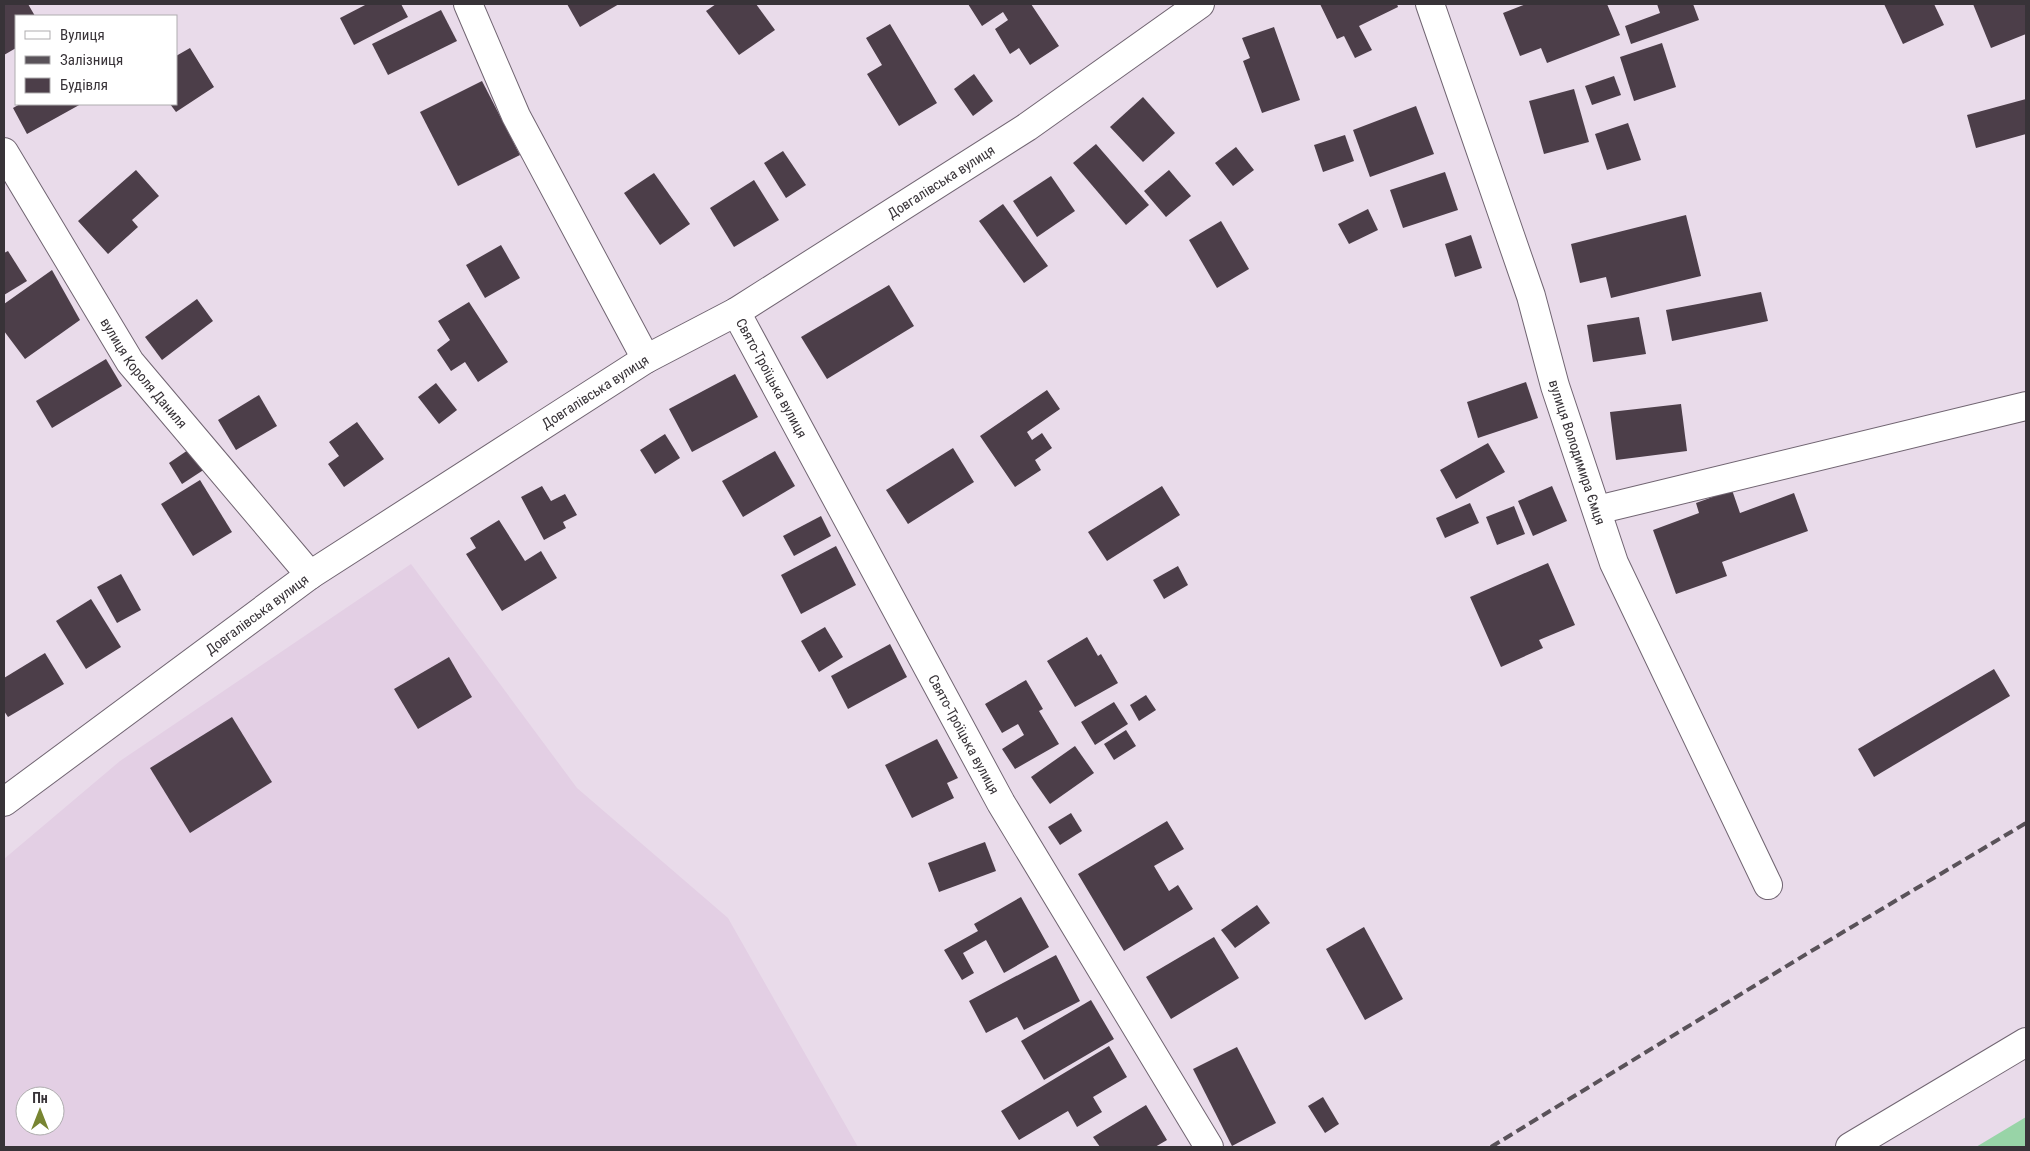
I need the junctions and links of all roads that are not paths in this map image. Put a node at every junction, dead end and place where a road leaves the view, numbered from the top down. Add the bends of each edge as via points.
1 (468, 4) edge
2 (1200, 4) edge
3 (1430, 4) edge
4 (4, 152) edge
5 (736, 312) junction
6 (646, 359) junction
7 (2026, 406) edge
8 (1597, 510) junction
9 (310, 575) junction
10 (4, 802) edge
11 (1768, 885) dead end
12 (2026, 1042) edge
13 (1209, 1147) edge
14 (1850, 1147) edge

1 - 6 street via 516,116
2 - 5 street, Довгалівська вулиця via 1027,127
3 - 8 street, вулиця Володимира Ємця via 1531,296 1555,386
4 - 9 street, вулиця Короля Даниля via 130,362
5 - 6 street, Довгалівська вулиця
5 - 13 street, Свято-Троїцька вулиця via 1001,803
6 - 9 street, Довгалівська вулиця
7 - 8 street
8 - 11 street, вулиця Володимира Ємця via 1614,563
9 - 10 street, Довгалівська вулиця
12 - 14 street

